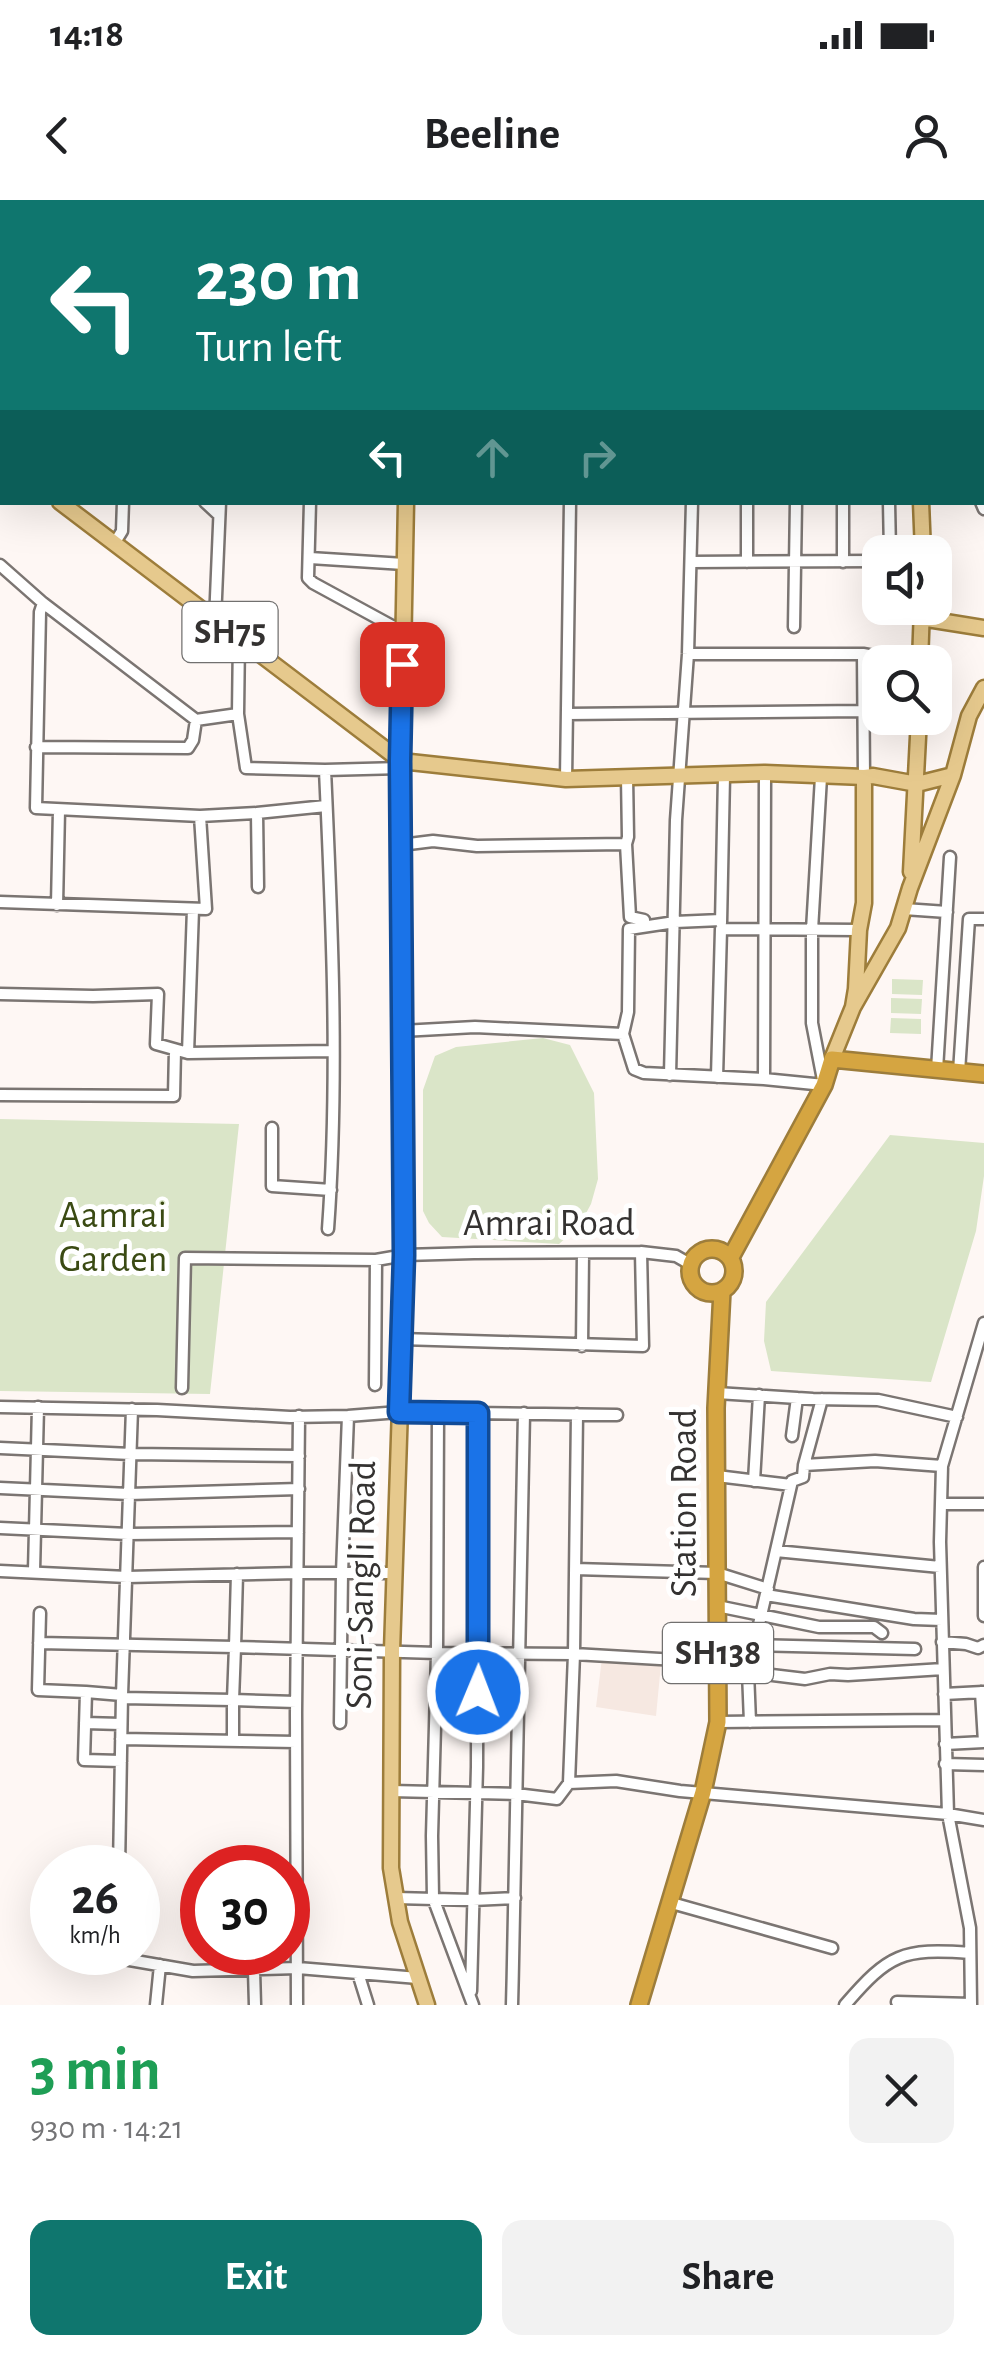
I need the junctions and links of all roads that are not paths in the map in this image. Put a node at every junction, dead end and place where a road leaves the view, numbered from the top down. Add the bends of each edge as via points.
1 (64, 505) edge
2 (123, 505) edge
3 (310, 505) edge
4 (406, 505) edge
5 (570, 505) edge
6 (692, 505) edge
7 (746, 505) edge
8 (796, 505) edge
9 (843, 505) edge
10 (889, 505) edge
11 (922, 505) edge
12 (220, 509) edge
13 (890, 535) edge
14 (923, 535) edge
15 (114, 544) junction
16 (310, 558) junction
17 (691, 562) junction
18 (746, 562) junction
19 (796, 562) junction
20 (843, 562) junction
21 (862, 562) edge
22 (404, 564) junction
23 (0, 565) edge
24 (43, 603) junction
25 (952, 620) edge
26 (216, 621) junction
27 (794, 627) dead end
28 (984, 628) edge
29 (403, 632) junction
30 (239, 638) junction
31 (688, 654) junction
32 (862, 654) edge
33 (984, 688) edge
34 (862, 711) edge
35 (683, 712) junction
36 (238, 714) junction
37 (567, 714) junction
38 (196, 720) junction
39 (863, 735) edge
40 (917, 735) edge
41 (36, 747) junction
42 (401, 764) junction
43 (325, 770) junction
44 (765, 773) junction
45 (952, 774) junction
46 (680, 776) junction
47 (724, 776) junction
48 (627, 777) junction
49 (822, 777) junction
50 (864, 777) junction
51 (566, 779) junction
52 (916, 784) junction
53 (326, 806) junction
54 (59, 810) junction
55 (257, 813) junction
56 (200, 816) junction
57 (626, 844) junction
58 (401, 845) junction
59 (950, 857) dead end
60 (258, 887) dead end
61 (910, 888) junction
62 (0, 902) edge
63 (57, 906) junction
64 (193, 909) junction
65 (904, 910) junction
66 (947, 912) junction
67 (984, 919) edge
68 (674, 922) junction
69 (721, 924) junction
70 (765, 930) junction
71 (812, 930) junction
72 (859, 930) junction
73 (0, 994) edge
74 (853, 1007) junction
75 (402, 1031) junction
76 (623, 1034) junction
77 (175, 1050) junction
78 (332, 1050) junction
79 (188, 1052) junction
80 (832, 1060) junction
81 (937, 1070) junction
82 (959, 1072) junction
83 (984, 1074) edge
84 (670, 1075) junction
85 (718, 1077) junction
86 (764, 1079) junction
87 (824, 1085) junction
88 (0, 1094) edge
89 (272, 1128) dead end
90 (331, 1190) junction
91 (328, 1229) dead end
92 (641, 1252) junction
93 (583, 1254) junction
94 (404, 1255) junction
95 (731, 1258) junction
96 (376, 1260) junction
97 (690, 1264) junction
98 (722, 1291) junction
99 (984, 1323) edge
100 (401, 1339) junction
101 (582, 1346) junction
102 (970, 1372) junction
103 (984, 1375) edge
104 (375, 1384) dead end
105 (182, 1388) dead end
106 (717, 1393) junction
107 (759, 1396) junction
108 (798, 1398) junction
109 (822, 1399) junction
110 (0, 1407) edge
111 (38, 1408) junction
112 (132, 1409) junction
113 (399, 1412) junction
114 (438, 1412) junction
115 (478, 1413) junction
116 (524, 1413) junction
117 (577, 1414) junction
118 (617, 1414) dead end
119 (299, 1416) junction
120 (348, 1416) junction
121 (957, 1417) junction
122 (792, 1436) dead end
123 (0, 1448) edge
124 (38, 1450) junction
125 (131, 1454) junction
126 (300, 1456) junction
127 (942, 1466) junction
128 (804, 1471) junction
129 (716, 1476) junction
130 (754, 1481) junction
131 (791, 1485) junction
132 (0, 1488) edge
133 (299, 1488) junction
134 (36, 1490) junction
135 (130, 1494) junction
136 (941, 1504) junction
137 (984, 1504) edge
138 (0, 1528) edge
139 (34, 1528) junction
140 (298, 1532) junction
141 (128, 1534) junction
142 (776, 1550) junction
143 (940, 1567) junction
144 (984, 1567) edge
145 (575, 1569) junction
146 (0, 1571) edge
147 (34, 1572) junction
148 (298, 1573) junction
149 (342, 1573) junction
150 (394, 1573) junction
151 (717, 1573) junction
152 (237, 1574) junction
153 (127, 1577) junction
154 (767, 1592) junction
155 (718, 1606) junction
156 (40, 1613) dead end
157 (762, 1615) junction
158 (984, 1616) edge
159 (942, 1620) junction
160 (882, 1633) dead end
161 (718, 1641) junction
162 (942, 1642) junction
163 (39, 1643) junction
164 (984, 1644) edge
165 (755, 1645) junction
166 (124, 1646) junction
167 (235, 1648) junction
168 (298, 1649) junction
169 (915, 1649) dead end
170 (340, 1650) junction
171 (392, 1651) junction
172 (438, 1653) junction
173 (478, 1654) junction
174 (518, 1654) junction
175 (574, 1654) junction
176 (718, 1664) junction
177 (943, 1669) junction
178 (748, 1672) junction
179 (86, 1692) junction
180 (982, 1692) edge
181 (944, 1694) junction
182 (122, 1696) junction
183 (233, 1700) junction
184 (296, 1702) junction
185 (945, 1720) junction
186 (718, 1722) junction
187 (750, 1722) junction
188 (85, 1723) junction
189 (340, 1723) dead end
190 (122, 1724) junction
191 (121, 1739) junction
192 (233, 1741) junction
193 (296, 1742) junction
194 (945, 1744) junction
195 (121, 1761) junction
196 (945, 1764) junction
197 (984, 1764) edge
198 (569, 1782) junction
199 (392, 1791) junction
200 (433, 1792) junction
201 (703, 1792) junction
202 (476, 1794) junction
203 (516, 1794) junction
204 (948, 1814) junction
205 (984, 1820) edge
206 (119, 1845) edge
207 (297, 1845) edge
208 (396, 1898) junction
209 (433, 1898) junction
210 (515, 1898) junction
211 (473, 1900) junction
212 (668, 1902) junction
213 (832, 1948) dead end
214 (970, 1952) junction
215 (160, 1966) edge
216 (180, 1969) edge
217 (310, 1969) edge
218 (358, 1973) junction
219 (159, 1975) edge
220 (254, 1975) edge
221 (298, 1975) edge
222 (418, 1978) junction
223 (472, 2001) edge
224 (898, 2002) dead end
225 (971, 2004) edge
226 (156, 2005) edge
227 (254, 2005) edge
228 (298, 2005) edge
229 (368, 2005) edge
230 (427, 2005) edge
231 (512, 2005) edge
232 (639, 2005) edge
233 (846, 2005) edge

1 - 15 main road, SH75
2 - 15 street
3 - 16 street
4 - 22 main road, Soni-Sangli Road
5 - 37 street
6 - 17 street
7 - 18 street
8 - 19 street
9 - 20 street
10 - 13 street
11 - 14 main road
12 - 26 street
15 - 26 main road, SH75
16 - 22 street
16 - 29 street via 313,583
17 - 18 street
17 - 31 street
18 - 19 street
19 - 20 street
19 - 27 street
20 - 21 street
22 - 29 main road, Soni-Sangli Road
23 - 24 street
24 - 38 street
24 - 41 street
25 - 28 main road
26 - 30 main road, SH75
29 - 42 main road, Soni-Sangli Road
30 - 36 street
30 - 42 main road, SH75
31 - 32 street
31 - 35 street
33 - 45 main road
34 - 35 street
35 - 37 street
35 - 46 street
36 - 38 street
36 - 43 street via 246,768
37 - 51 street
38 - 41 street via 188,748
39 - 50 street
40 - 52 main road
41 - 54 street via 36,808
42 - 43 street
42 - 51 main road
42 - 58 main road, Soni-Sangli Road
43 - 53 street
44 - 47 main road
44 - 49 main road
44 - 70 street
45 - 52 main road
45 - 61 main road
46 - 47 main road
46 - 48 main road
46 - 68 street
47 - 69 street
48 - 51 main road
48 - 57 street
49 - 50 main road
49 - 71 street
50 - 52 main road
50 - 72 main road
52 - 61 main road
53 - 55 street
53 - 78 street
54 - 56 street
54 - 63 street
55 - 56 street
55 - 60 street
56 - 64 street via 206,910
57 - 58 street
57 - 68 street via 630,917
58 - 75 main road, Soni-Sangli Road
59 - 66 street
61 - 65 main road
62 - 63 street
63 - 64 street
64 - 79 street
65 - 66 street
65 - 74 main road
66 - 81 street
67 - 82 street via 969,920
68 - 69 street
68 - 76 street via 629,929
68 - 84 street
69 - 70 street
69 - 85 street
70 - 71 street
70 - 86 street
71 - 72 street
71 - 87 street via 812,1022
72 - 74 main road
73 - 77 street via 158,994 156,1044
74 - 80 main road
75 - 76 street
75 - 94 main road, Soni-Sangli Road
76 - 84 street via 634,1069
77 - 79 street
77 - 88 street via 174,1096
78 - 79 street
78 - 90 street
80 - 81 highway
80 - 87 highway
81 - 82 highway
82 - 83 highway
84 - 85 street
85 - 86 street
86 - 87 street
87 - 95 highway
89 - 90 street via 272,1186
90 - 91 street
92 - 93 street, Amrai Road
92 - 97 street, Amrai Road
92 - 101 street via 642,1346
93 - 94 street, Amrai Road
93 - 101 street
94 - 96 street, Amrai Road
94 - 100 main road, Soni-Sangli Road
95 - 97 highway via 711,1248
95 - 98 highway via 733,1280
96 - 104 street
96 - 105 street, Amrai Road via 185,1258
97 - 98 highway via 696,1286
98 - 106 highway, Station Road / SH138
99 - 102 street
100 - 101 street
100 - 113 main road, Soni-Sangli Road
102 - 103 street
102 - 121 street
106 - 107 street
106 - 129 highway, Station Road / SH138
107 - 108 street
107 - 130 street
108 - 109 street
108 - 122 street
109 - 121 street via 878,1400
109 - 128 street
110 - 111 street
111 - 112 street
111 - 124 street
112 - 119 street
112 - 125 street
113 - 114 street
113 - 120 street
113 - 150 main road, Soni-Sangli Road
114 - 115 street
114 - 172 street
115 - 116 street
115 - 173 street
116 - 117 street
116 - 174 street
117 - 118 street
117 - 145 street
119 - 120 street
119 - 126 street
120 - 149 street
121 - 127 street
123 - 124 street
124 - 125 street
124 - 134 street
125 - 126 street
125 - 135 street
126 - 133 street
127 - 128 street via 875,1461
127 - 136 street
128 - 131 street
129 - 130 street
129 - 151 highway, Station Road / SH138
130 - 131 street
131 - 142 street
132 - 134 street
133 - 135 street
133 - 140 street
134 - 135 street
134 - 139 street
135 - 141 street
136 - 137 street
136 - 143 street
138 - 139 street
139 - 141 street
139 - 147 street
140 - 141 street
140 - 148 street
141 - 153 street
142 - 143 street
142 - 154 street
143 - 159 street
144 - 158 street
145 - 151 street
145 - 175 street
146 - 147 street
147 - 153 street
148 - 149 street
148 - 152 street
148 - 168 street
149 - 150 street
149 - 170 street
150 - 171 main road, Soni-Sangli Road
151 - 154 street
151 - 155 highway, Station Road / SH138
152 - 153 street
152 - 167 street
153 - 166 street
154 - 157 street
154 - 159 street
155 - 157 street
155 - 161 highway, Station Road / SH138
156 - 163 street
157 - 160 street
157 - 165 street
159 - 162 street
161 - 165 street
161 - 175 street via 694,1661
161 - 176 highway, Station Road / SH138
162 - 164 street
162 - 177 street
163 - 166 street
163 - 179 street via 38,1690
165 - 169 street
165 - 178 street
166 - 167 street
166 - 182 street
167 - 168 street
167 - 183 street
168 - 170 street
168 - 184 street
170 - 171 street
170 - 189 street
171 - 172 street
171 - 199 main road, Soni-Sangli Road
172 - 173 street
172 - 200 street
173 - 174 street
173 - 202 street
174 - 175 street
174 - 203 street
175 - 198 street
176 - 178 street
176 - 186 highway, Station Road / SH138
177 - 178 street via 805,1679
177 - 181 street
178 - 187 street
179 - 182 street
179 - 188 street
180 - 181 street
180 - 194 street via 984,1742
181 - 185 street
182 - 183 street
182 - 190 street
183 - 184 street
183 - 192 street
184 - 193 street
185 - 187 street
185 - 194 street
186 - 187 street
186 - 201 highway, Station Road / SH138
188 - 190 street
188 - 195 street via 84,1760
190 - 191 street
191 - 192 street
191 - 195 street
192 - 193 street
193 - 207 street
194 - 196 street
195 - 206 street
196 - 197 street
196 - 204 street
198 - 201 street
198 - 203 street via 557,1799
199 - 200 street
199 - 208 main road, Soni-Sangli Road
200 - 202 street
200 - 209 street
201 - 204 street
201 - 212 highway, Station Road / SH138
202 - 203 street
202 - 211 street
203 - 210 street
204 - 205 street
204 - 214 street
208 - 209 street
208 - 222 main road, Soni-Sangli Road
209 - 211 street
209 - 223 street
210 - 211 street
210 - 231 street
211 - 223 street
212 - 213 street
212 - 232 highway, Station Road / SH138
214 - 225 street
214 - 233 street via 901,1955 873,1973
215 - 216 street
217 - 218 street
218 - 222 street
218 - 229 street
219 - 226 street
220 - 227 street
221 - 228 street
222 - 230 main road, Soni-Sangli Road
224 - 225 street

